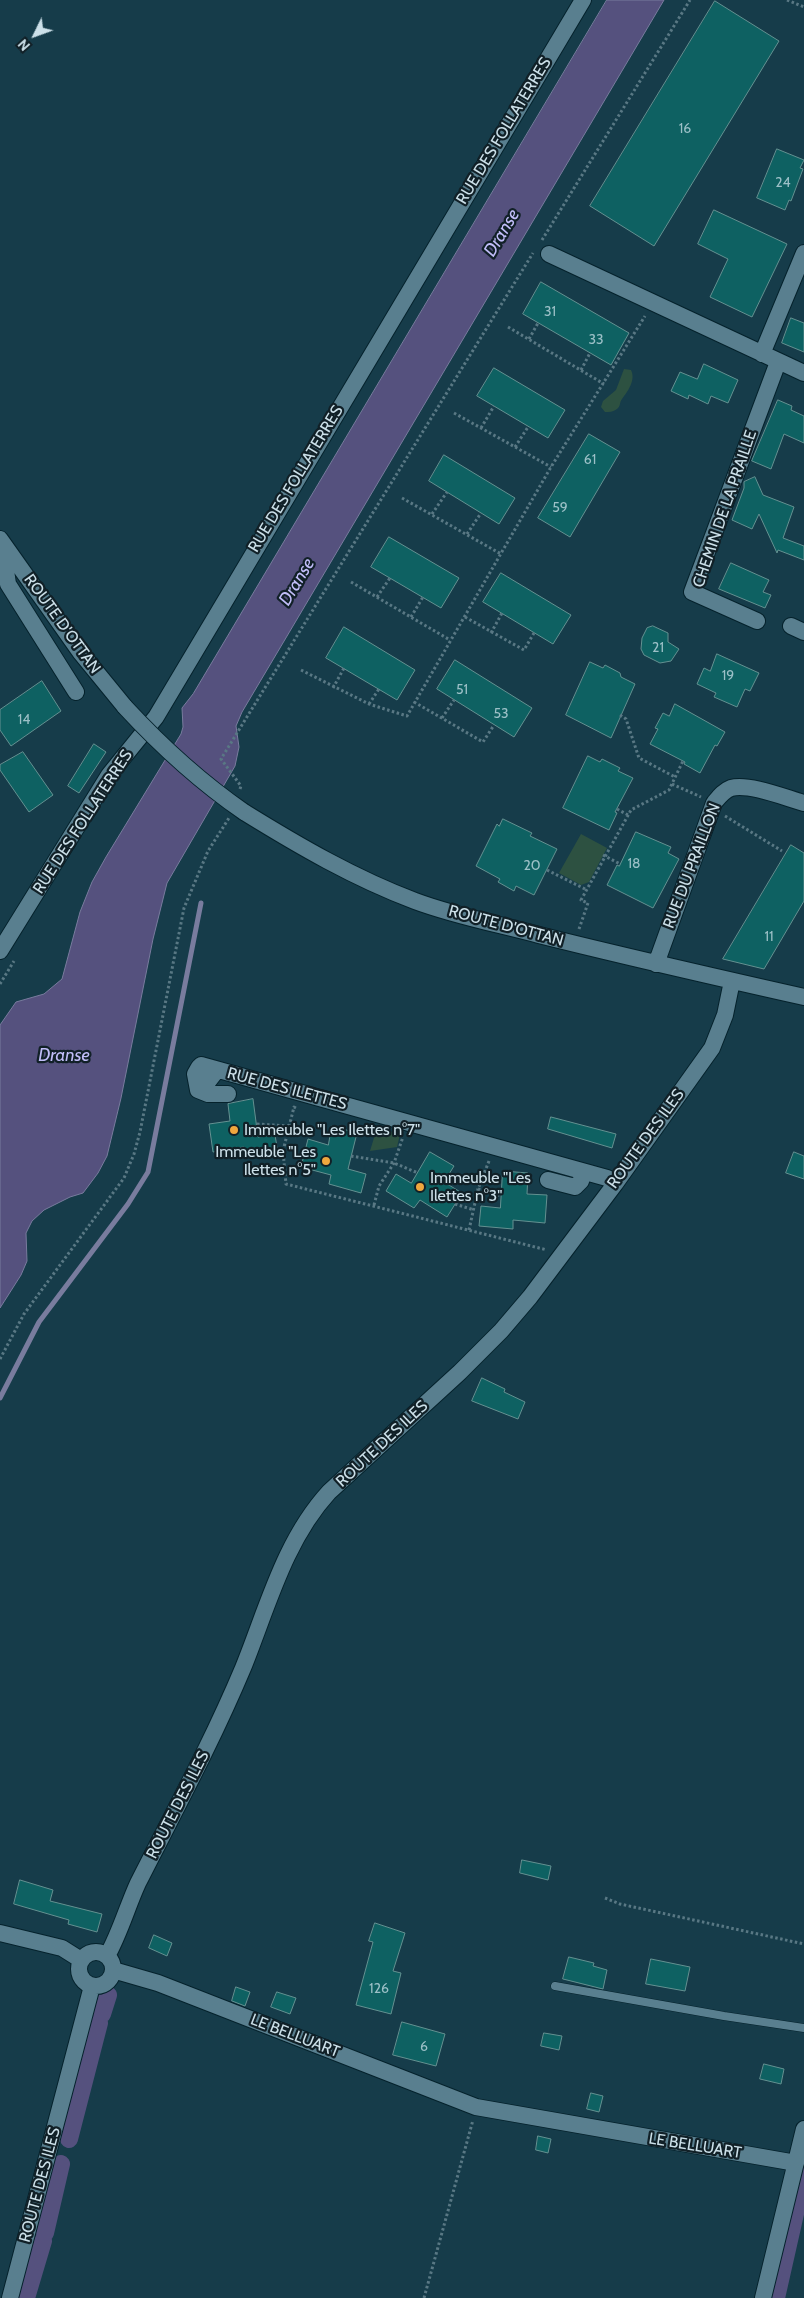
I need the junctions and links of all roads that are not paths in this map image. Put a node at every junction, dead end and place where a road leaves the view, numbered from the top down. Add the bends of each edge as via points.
1 (583, 0) edge
2 (804, 253) edge
3 (549, 254) dead end
4 (762, 354) junction
5 (778, 362) junction
6 (804, 374) edge
7 (1, 540) edge
8 (757, 621) dead end
9 (76, 692) dead end
10 (804, 803) edge
11 (0, 951) edge
12 (656, 964) junction
13 (732, 982) junction
14 (804, 997) edge
15 (228, 1094) dead end
16 (584, 1172) junction
17 (548, 1180) dead end
18 (615, 1184) junction
19 (0, 1933) edge
20 (81, 1960) junction
21 (110, 1963) junction
22 (92, 1986) junction
23 (555, 1986) dead end
24 (804, 2028) edge
25 (804, 2129) edge
26 (796, 2163) junction
27 (10, 2298) edge
28 (763, 2298) edge

1 - 11 street, RUE DES FOLLATERRES via 156,717 109,775
2 - 4 street
3 - 4 street
4 - 5 street
5 - 6 street
5 - 8 street, CHEMIN DE LA PRAILLE via 692,592
7 - 9 street via 8,584
7 - 12 street, ROUTE D'OTTAN, bridge via 80,652 125,707 166,751 235,805 340,868 416,901
10 - 12 street, RUE DU PRAILLON via 739,787 724,791 713,806
12 - 13 street, ROUTE D'OTTAN
13 - 14 street, ROUTE D'OTTAN
13 - 18 street, ROUTE DES ILES via 725,1015 712,1048
15 - 16 street, RUE DES ILETTES via 208,1094 198,1090 195,1074 200,1066 207,1083 217,1070
16 - 17 street via 575,1187
16 - 18 street, RUE DES ILETTES
18 - 21 street, ROUTE DES ILES via 505,1326 460,1372 329,1492 309,1518 284,1564 205,1753 132,1895
19 - 20 street via 62,1948
20 - 21 street via 93,1952 100,1953
20 - 22 street via 79,1973
21 - 22 street, ROUTE DES ILES via 107,1982
21 - 26 street, LE BELLUART via 476,2107
22 - 27 street, ROUTE DES ILES
23 - 24 lane
25 - 26 street
26 - 28 street

